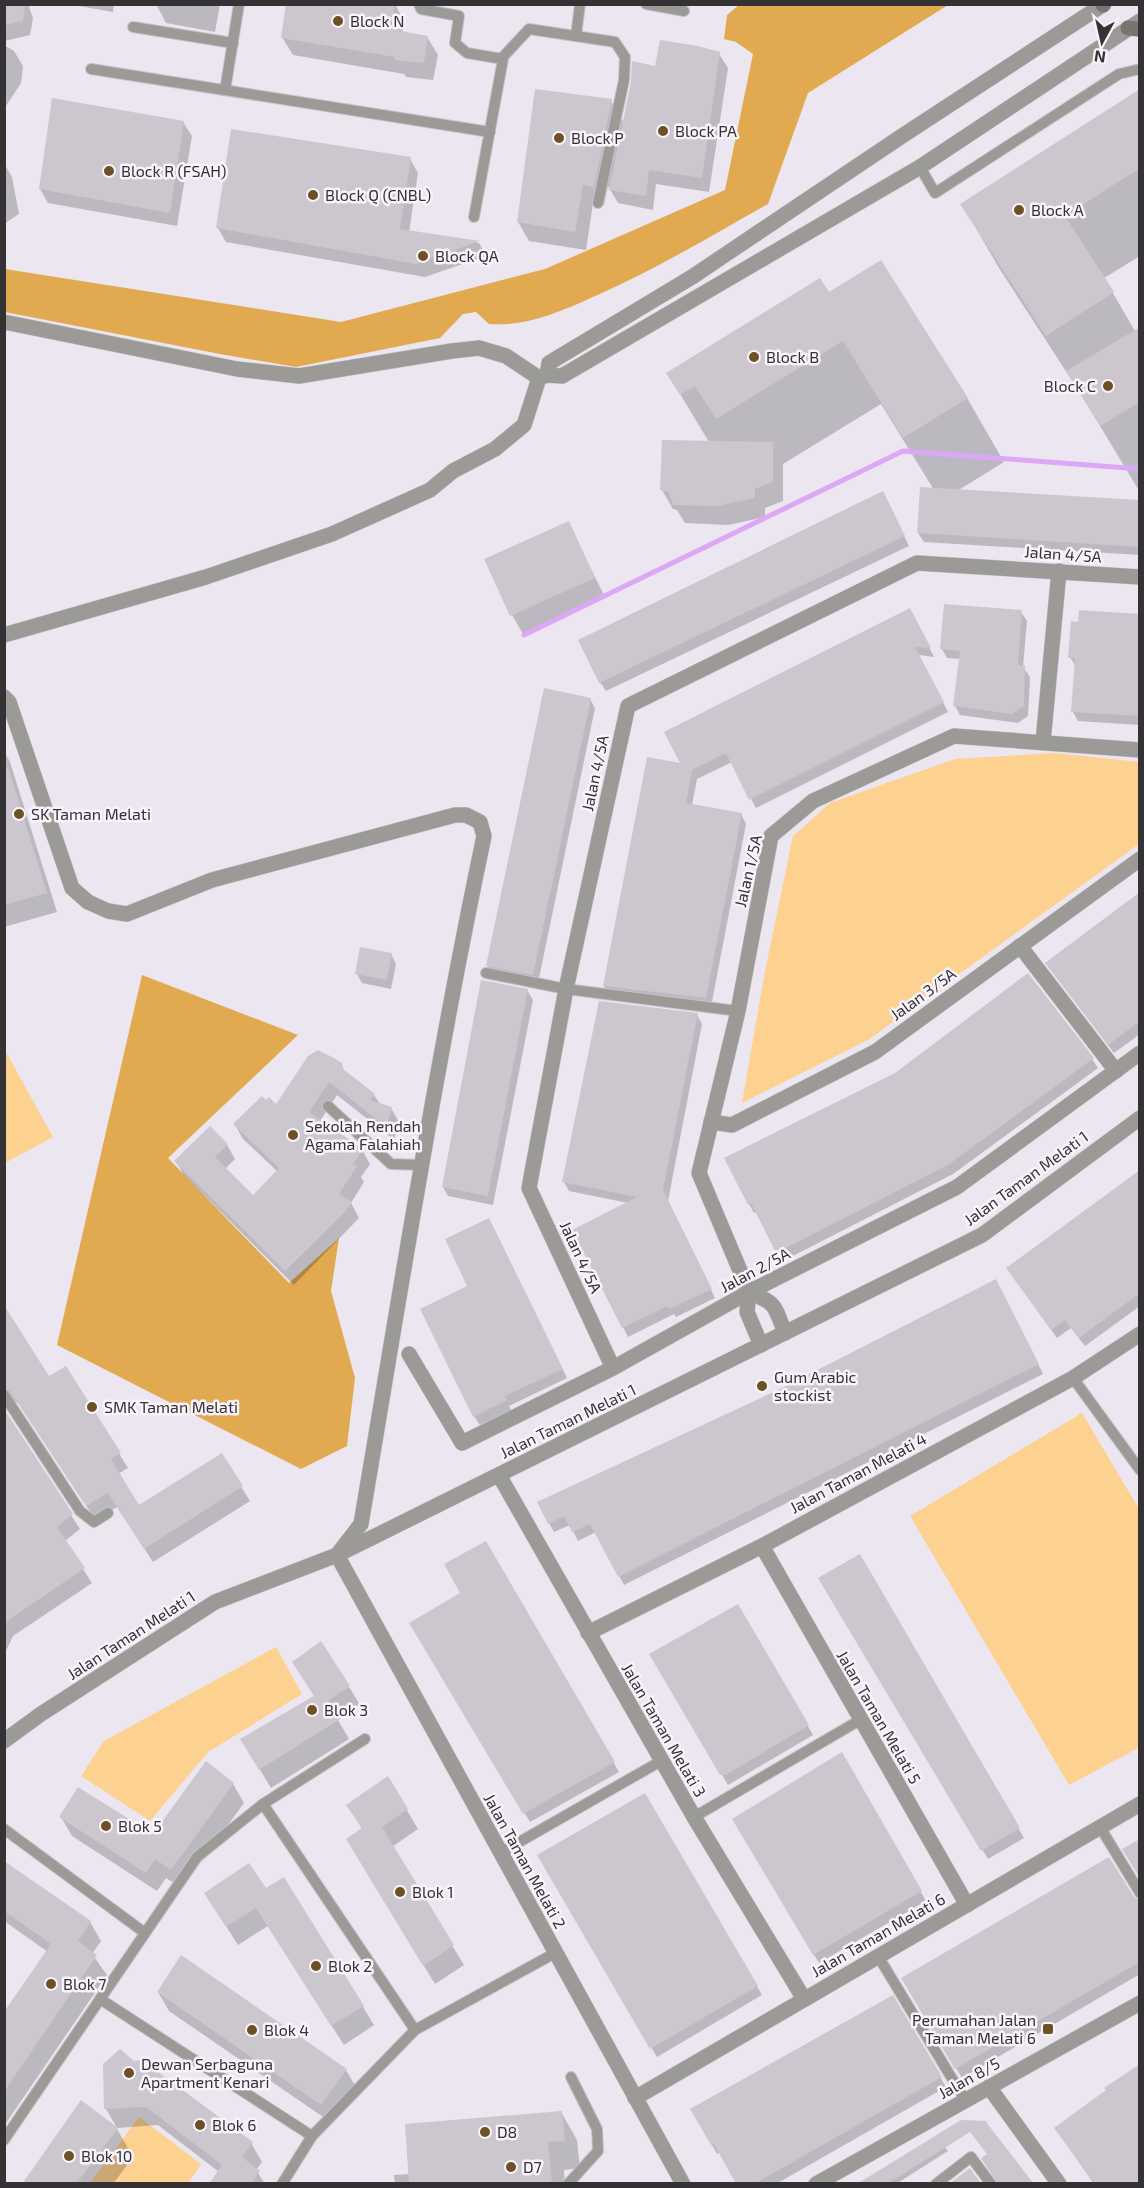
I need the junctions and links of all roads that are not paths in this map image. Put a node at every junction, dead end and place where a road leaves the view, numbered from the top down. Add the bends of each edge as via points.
1 (239, 4) edge
2 (419, 4) edge
3 (580, 4) edge
4 (646, 4) edge
5 (1103, 5) edge
6 (460, 10) edge
7 (684, 11) dead end
8 (1136, 26) edge
9 (133, 27) dead end
10 (576, 36) junction
11 (233, 43) junction
12 (501, 59) junction
13 (91, 69) dead end
14 (1140, 69) edge
15 (225, 90) junction
16 (490, 132) junction
17 (920, 166) junction
18 (598, 203) dead end
19 (474, 217) dead end
20 (4, 322) edge
21 (543, 376) junction
22 (1059, 571) junction
23 (1140, 578) edge
24 (4, 635) edge
25 (4, 697) edge
26 (1043, 742) junction
27 (1140, 750) edge
28 (1140, 859) edge
29 (1020, 946) junction
30 (486, 973) dead end
31 (566, 988) junction
32 (738, 1011) junction
33 (1140, 1053) edge
34 (1116, 1071) junction
35 (328, 1106) dead end
36 (1140, 1118) edge
37 (711, 1122) junction
38 (421, 1165) junction
39 (749, 1292) junction
40 (785, 1333) junction
41 (1140, 1334) edge
42 (761, 1345) junction
43 (409, 1354) dead end
44 (613, 1368) junction
45 (1073, 1378) junction
46 (4, 1395) edge
47 (1138, 1463) edge
48 (499, 1475) junction
49 (108, 1513) dead end
50 (762, 1546) junction
51 (337, 1555) junction
52 (588, 1633) junction
53 (860, 1720) junction
54 (364, 1739) dead end
55 (4, 1741) edge
56 (661, 1761) junction
57 (263, 1804) junction
58 (1140, 1804) edge
59 (694, 1817) junction
60 (1100, 1827) junction
61 (4, 1829) edge
62 (500, 1852) junction
63 (1140, 1893) edge
64 (967, 1905) junction
65 (145, 1933) junction
66 (555, 1953) junction
67 (878, 1956) junction
68 (100, 1999) junction
69 (804, 1999) junction
70 (1140, 2003) edge
71 (415, 2030) junction
72 (571, 2077) dead end
73 (989, 2087) junction
74 (635, 2098) junction
75 (965, 2100) junction
76 (312, 2136) junction
77 (4, 2140) edge
78 (282, 2184) edge
79 (568, 2184) edge
80 (683, 2184) edge
81 (816, 2184) edge
82 (936, 2184) edge
83 (991, 2184) edge
84 (1059, 2184) edge

1 - 11 lane
2 - 6 lane via 421,9
3 - 10 lane
4 - 7 lane
5 - 21 street via 692,277 549,363
6 - 12 lane via 455,43 467,52
8 - 17 street
9 - 11 lane
10 - 12 lane via 529,29
10 - 18 lane via 615,42 625,57 624,80
11 - 15 lane
12 - 16 lane
13 - 15 lane
14 - 17 lane via 1119,74 935,193
15 - 16 lane
16 - 19 lane
17 - 21 street via 562,376
20 - 21 street via 237,369 299,376 478,348 506,356
21 - 24 street via 524,426 430,490 332,534 206,577
22 - 23 street, Jalan 4/5A
22 - 26 street
22 - 31 street, Jalan 4/5A via 917,563 628,706
25 - 38 street via 9,702 72,888 88,902 108,911 127,914 212,880 455,815 480,822 484,836
26 - 27 street, Jalan 1/5A
26 - 32 street, Jalan 1/5A via 954,736 813,801 771,836
28 - 29 street, Jalan 3/5A
29 - 34 street
29 - 37 street, Jalan 3/5A via 876,1052 732,1125
30 - 31 lane
31 - 32 lane
31 - 44 street, Jalan 4/5A via 529,1188
32 - 37 street, Jalan 1/5A
33 - 34 street, Jalan 2/5A
34 - 39 street, Jalan 2/5A via 957,1187
35 - 38 lane via 391,1164
36 - 40 street, Jalan Taman Melati 1 via 982,1235
37 - 39 street, Jalan 1/5A via 699,1173
38 - 51 street via 361,1524
39 - 40 street via 770,1301
39 - 42 street, Jalan 1/5A via 747,1312
39 - 44 street, Jalan 2/5A
40 - 42 street, Jalan Taman Melati 1
41 - 45 street, Jalan Taman Melati 4
42 - 48 street, Jalan Taman Melati 1
43 - 44 street, Jalan 2/5A via 462,1443
45 - 47 lane
45 - 50 street, Jalan Taman Melati 4
46 - 49 lane via 80,1511 94,1522
48 - 51 street, Jalan Taman Melati 1
48 - 52 street, Jalan Taman Melati 3
50 - 52 street, Jalan Taman Melati 4
50 - 53 street, Jalan Taman Melati 5
51 - 55 street, Jalan Taman Melati 1 via 215,1602
51 - 62 street, Jalan Taman Melati 2
52 - 56 street, Jalan Taman Melati 3
53 - 59 lane
53 - 64 street, Jalan Taman Melati 5
54 - 57 lane
56 - 59 street, Jalan Taman Melati 3
56 - 62 lane
57 - 65 lane via 196,1857
57 - 71 lane
58 - 60 street, Jalan Taman Melati 6
59 - 69 street, Jalan Taman Melati 3
60 - 63 lane
60 - 64 street, Jalan Taman Melati 6
61 - 65 lane
62 - 66 street, Jalan Taman Melati 2
64 - 67 street, Jalan Taman Melati 6
65 - 68 lane
66 - 71 lane
66 - 74 street, Jalan Taman Melati 2
67 - 69 street, Jalan Taman Melati 6
67 - 75 lane
68 - 76 lane
68 - 77 lane
69 - 74 street, Jalan Taman Melati 6
70 - 73 street, Jalan 8/5
71 - 76 lane
72 - 79 lane via 597,2129 598,2151
73 - 75 street, Jalan 8/5
73 - 84 street
74 - 80 street, Jalan Taman Melati 2
75 - 81 street, Jalan 8/5
76 - 78 lane
82 - 83 lane via 971,2157

